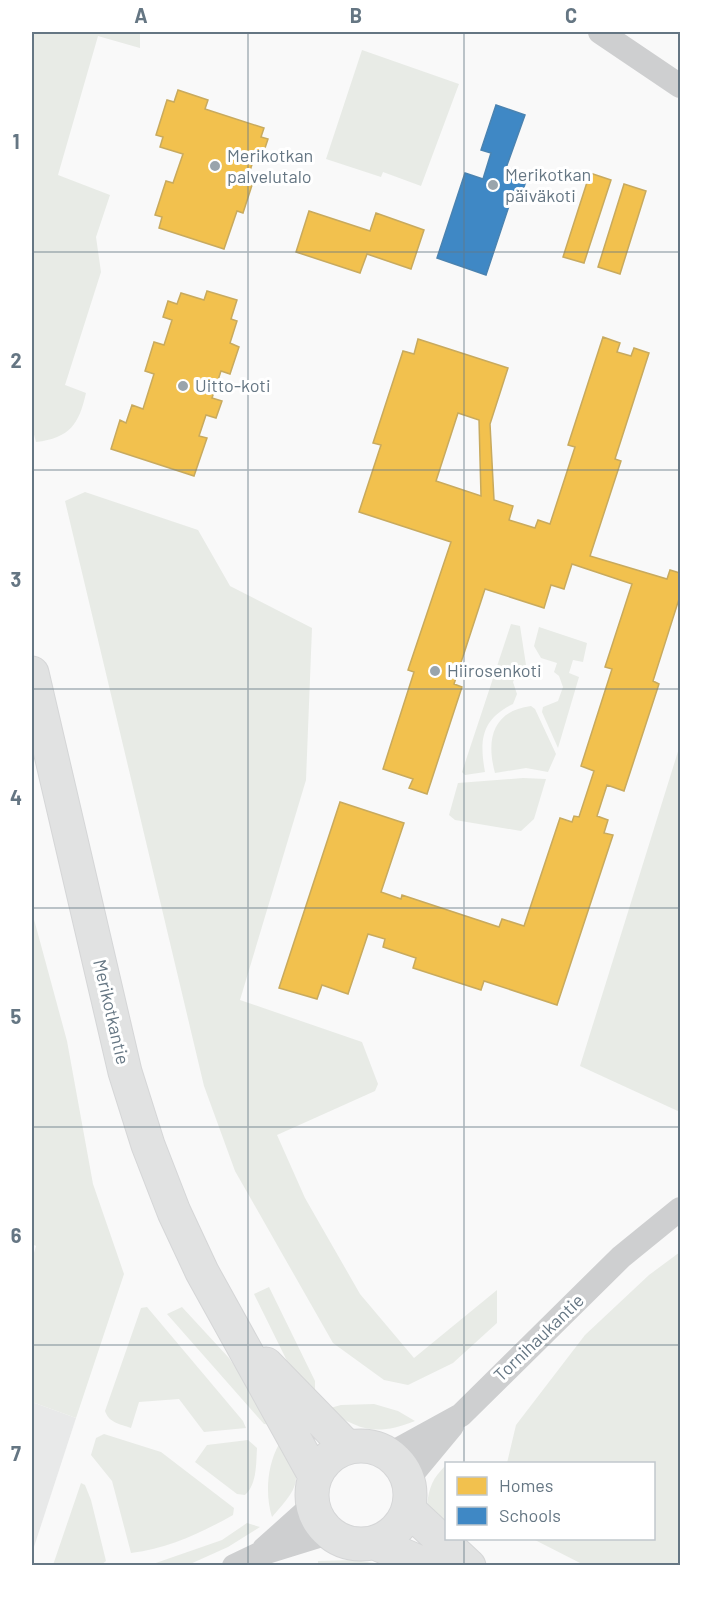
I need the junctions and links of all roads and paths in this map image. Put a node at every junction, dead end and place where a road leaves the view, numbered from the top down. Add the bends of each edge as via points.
1 (600, 32) edge
2 (681, 86) edge
3 (32, 673) edge
4 (681, 1209) edge
5 (238, 1334) junction
6 (346, 1447) junction
7 (402, 1481) junction
8 (318, 1505) junction
9 (445, 1536) edge
10 (449, 1540) edge
11 (375, 1543) junction
12 (234, 1566) edge
13 (428, 1566) edge
14 (469, 1566) edge

1 - 2 street
3 - 5 street, Merikotkantie via 125,1072 174,1212 202,1272
4 - 7 street, Tornihaukantie via 621,1257 461,1414
5 - 6 street, Merikotkantie
5 - 8 street, Merikotkantie
6 - 7 street via 369,1446
6 - 8 street via 322,1464
7 - 9 street
7 - 11 street via 398,1529
8 - 11 street via 342,1541 358,1545
8 - 12 street via 257,1555
10 - 14 street
11 - 13 street

